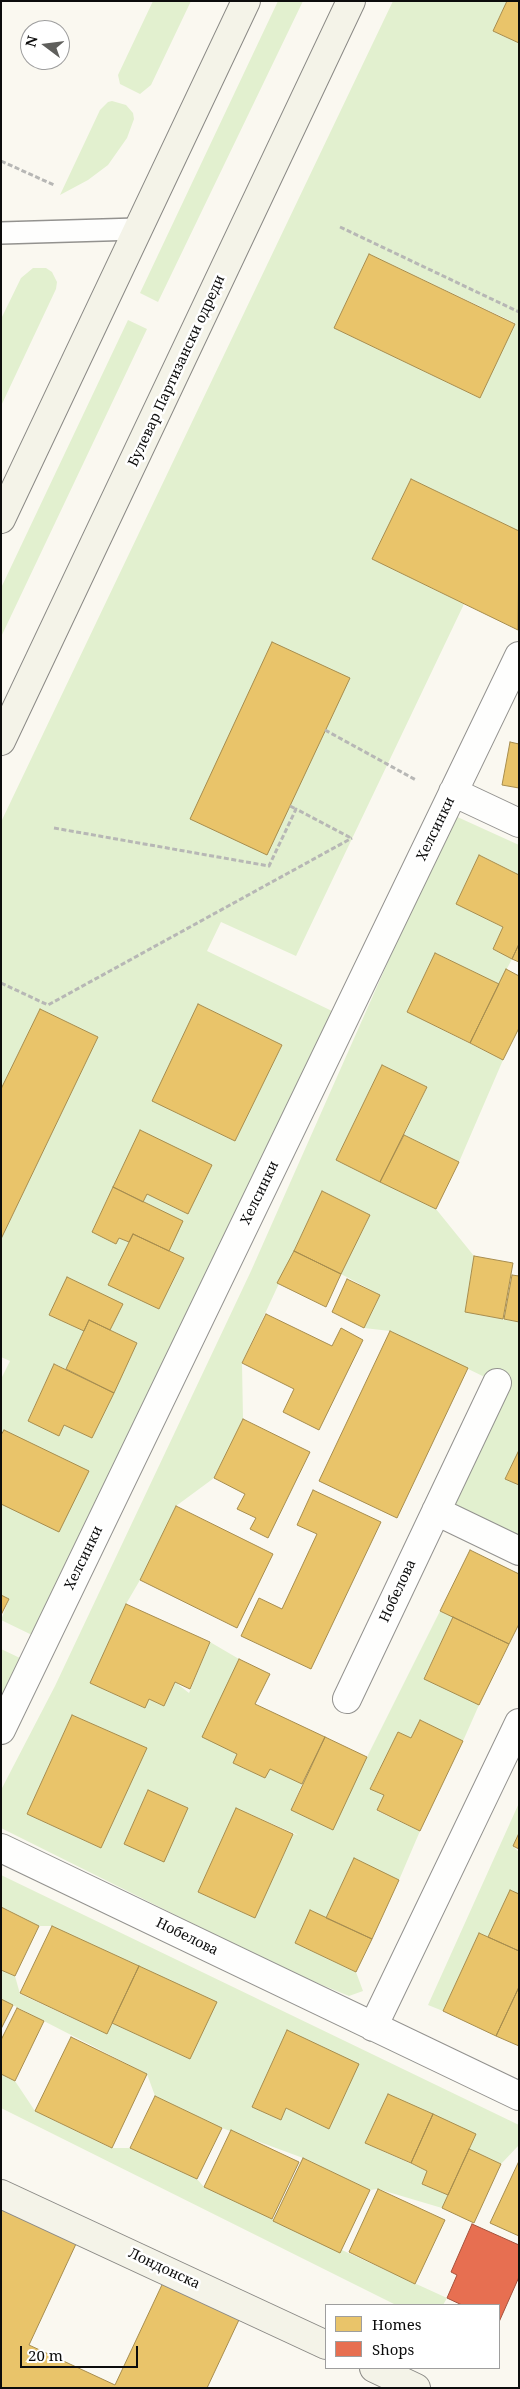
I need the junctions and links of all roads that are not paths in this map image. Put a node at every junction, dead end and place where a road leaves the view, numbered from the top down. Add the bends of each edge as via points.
1 (246, 1) edge
2 (351, 1) edge
3 (137, 229) junction
4 (1, 233) edge
5 (1, 518) edge
6 (519, 656) edge
7 (1, 741) edge
8 (453, 792) junction
9 (519, 823) edge
10 (497, 1383) dead end
11 (436, 1511) junction
12 (519, 1551) edge
13 (347, 1699) dead end
14 (519, 1723) edge
15 (1, 1730) edge
16 (1, 1848) edge
17 (373, 2026) junction
18 (519, 2096) edge
19 (1, 2194) edge
20 (325, 2346) edge
21 (376, 2369) edge
22 (416, 2388) edge

1 - 3 street
2 - 7 street, Булевар Партизански одреди
3 - 4 lane
3 - 5 street
6 - 8 street, Хелсинки
8 - 9 street
8 - 15 street, Хелсинки
10 - 11 street, Нобелова
11 - 12 street
11 - 13 street, Нобелова
14 - 17 street
16 - 17 street, Нобелова
17 - 18 street, Нобелова
19 - 20 street, Лондонска
21 - 22 street

